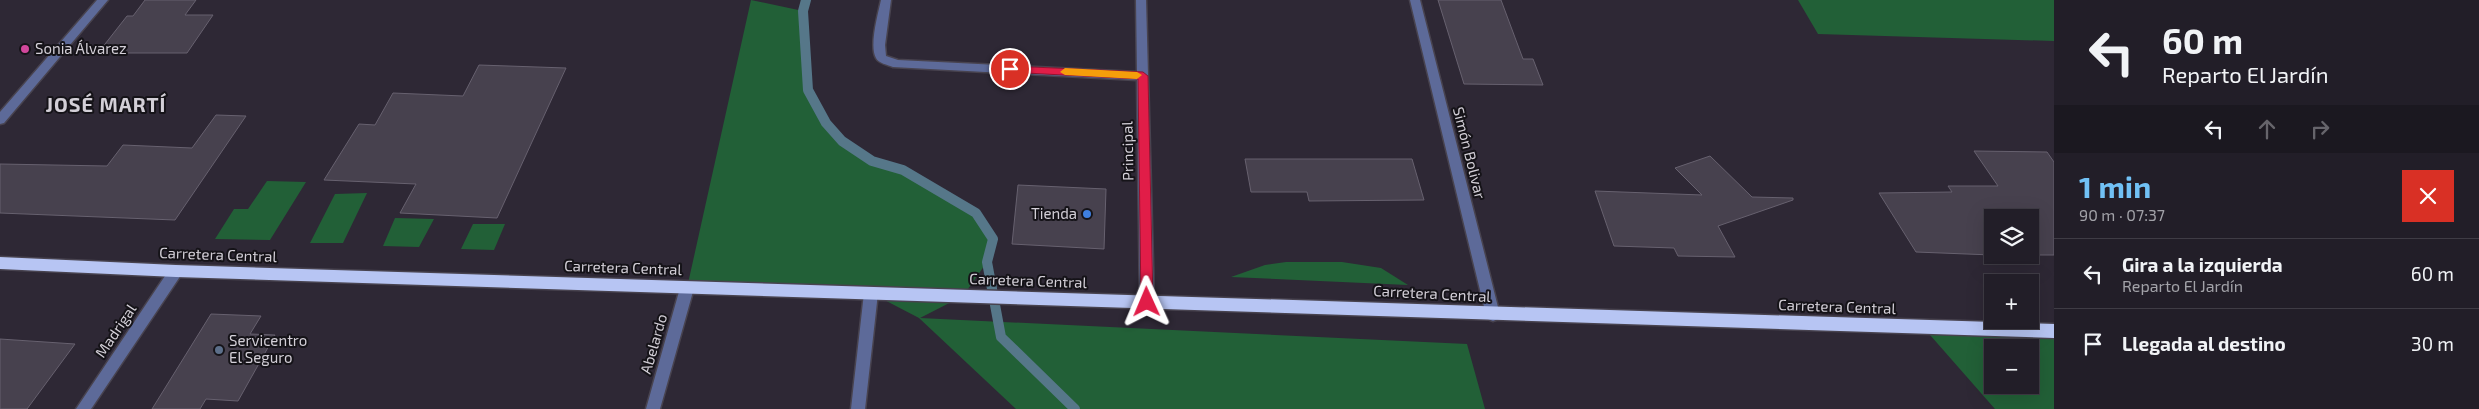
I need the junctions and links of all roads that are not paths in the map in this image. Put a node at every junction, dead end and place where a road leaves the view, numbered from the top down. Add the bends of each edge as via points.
1 (103, 0) edge
2 (886, 0) edge
3 (1141, 0) edge
4 (1414, 0) edge
5 (1143, 76) junction
6 (0, 120) edge
7 (0, 263) edge
8 (176, 271) junction
9 (687, 288) junction
10 (871, 293) junction
11 (1147, 302) junction
12 (1492, 315) junction
13 (2054, 331) edge
14 (83, 409) edge
15 (653, 409) edge
16 (858, 409) edge

1 - 6 street
2 - 5 street via 879,44 881,58 896,64
3 - 5 street, Principal
4 - 12 street, Simón Bolivar
5 - 11 street, Principal
7 - 8 highway, Carretera Central
8 - 9 highway, Carretera Central
8 - 14 street, Madrigal
9 - 10 highway, Carretera Central
9 - 15 street, Abelardo
10 - 11 highway, Carretera Central
10 - 16 street
11 - 12 highway, Carretera Central
12 - 13 highway, Carretera Central

